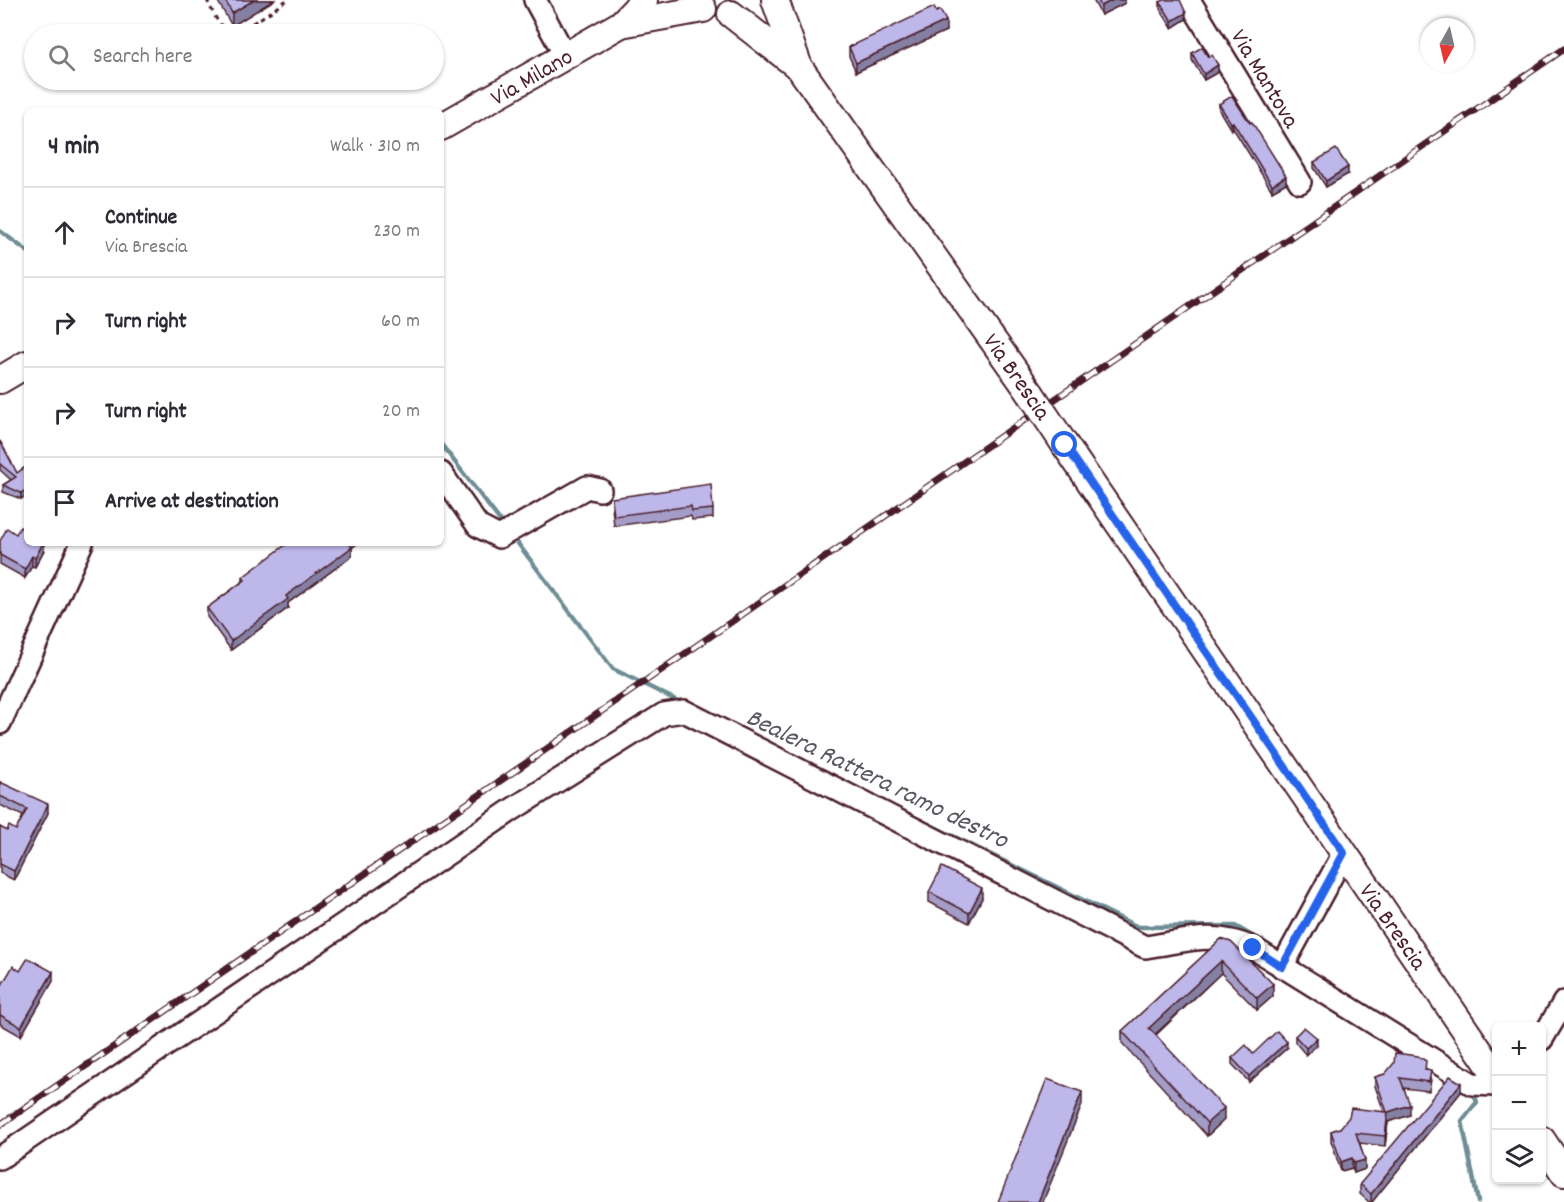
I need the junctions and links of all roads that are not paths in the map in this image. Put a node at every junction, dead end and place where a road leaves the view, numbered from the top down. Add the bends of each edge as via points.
1 (535, 0) edge
2 (644, 0) edge
3 (762, 0) edge
4 (775, 0) edge
5 (1189, 0) edge
6 (697, 5) edge
7 (731, 14) junction
8 (621, 24) junction
9 (566, 57) junction
10 (799, 67) junction
11 (444, 125) edge
12 (1300, 182) dead end
13 (24, 366) edge
14 (0, 380) edge
15 (444, 477) edge
16 (600, 490) dead end
17 (81, 546) edge
18 (0, 723) edge
19 (1344, 853) junction
20 (1282, 967) junction
21 (1564, 1002) edge
22 (1546, 1032) edge
23 (1492, 1068) edge
24 (1492, 1084) edge
25 (1546, 1146) edge
26 (0, 1158) edge
27 (1564, 1173) edge

1 - 9 street
2 - 8 main road, Via Milano
3 - 7 main road
4 - 10 main road
5 - 12 street, Via Mantova
6 - 7 main road via 717,14
6 - 8 main road, Via Milano
7 - 10 main road
8 - 9 main road, Via Milano
9 - 11 main road, Via Milano
10 - 19 main road, Via Brescia, bridge via 1031,394
13 - 14 main road
15 - 16 street via 478,526 499,537 587,487
17 - 18 street
19 - 20 street
19 - 23 main road, Via Brescia
20 - 24 street via 1468,1081
20 - 26 street via 1229,938 1198,938 1145,947 684,711 664,714 513,809
21 - 22 street
25 - 27 main road

